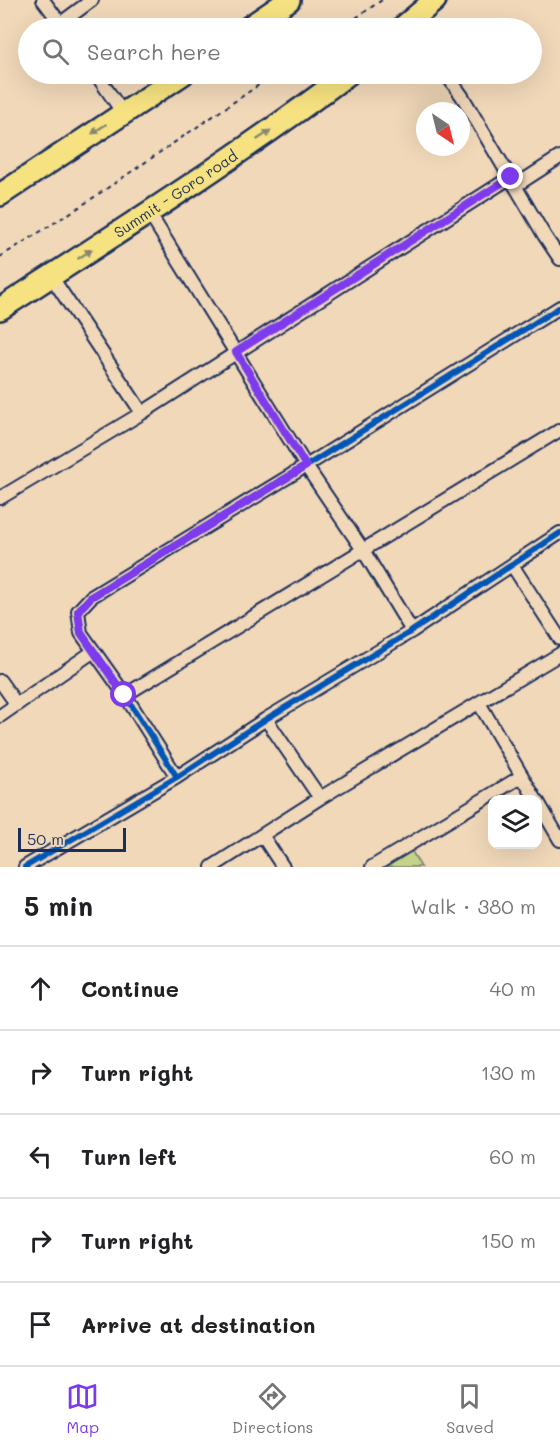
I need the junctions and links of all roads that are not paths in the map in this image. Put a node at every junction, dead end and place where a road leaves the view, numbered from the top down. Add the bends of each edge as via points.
1 (43, 0) edge
2 (92, 0) edge
3 (289, 0) edge
4 (435, 0) edge
5 (57, 18) edge
6 (72, 18) edge
7 (263, 18) edge
8 (417, 18) edge
9 (103, 84) edge
10 (168, 84) edge
11 (335, 84) edge
12 (453, 84) edge
13 (123, 113) junction
14 (560, 157) edge
15 (513, 182) junction
16 (0, 195) edge
17 (149, 213) junction
18 (560, 259) edge
19 (51, 276) junction
20 (560, 308) edge
21 (0, 309) edge
22 (236, 352) junction
23 (142, 413) junction
24 (560, 430) edge
25 (306, 466) junction
26 (0, 498) edge
27 (560, 533) edge
28 (363, 550) junction
29 (512, 565) junction
30 (412, 632) junction
31 (560, 639) edge
32 (94, 651) junction
33 (560, 654) edge
34 (0, 681) edge
35 (124, 695) junction
36 (479, 703) junction
37 (17, 705) junction
38 (0, 716) edge
39 (266, 719) junction
40 (522, 776) junction
41 (177, 777) junction
42 (533, 795) edge
43 (320, 798) junction
44 (542, 809) edge
45 (262, 835) junction
46 (560, 840) edge
47 (33, 865) edge
48 (213, 867) edge
49 (283, 867) edge
50 (372, 867) edge

1 - 5 street
2 - 6 street
3 - 7 highway
4 - 8 highway
9 - 13 street
10 - 13 highway
17 -> 11 highway, Summit - Goro road
12 - 15 street
13 -> 16 highway
14 - 15 street
15 - 18 street
15 - 22 street
19 -> 17 highway, Summit - Goro road
17 - 22 street
19 - 21 highway, Summit - Goro road
19 - 23 street
20 - 25 street
22 - 23 street
22 - 25 street
23 - 26 street
24 - 28 street
25 - 28 street
25 - 32 street via 91,597 78,611 81,633
27 - 29 street
28 - 30 street
28 - 35 street
29 - 30 street
29 - 31 street
30 - 39 street
32 - 35 street
32 - 37 street
33 - 36 street
34 - 37 street
35 - 41 street
36 - 40 street
36 - 43 street
37 - 38 street
39 - 41 street
39 - 43 street
40 - 42 street
40 - 50 street
41 - 47 street
43 - 45 street
44 - 46 street
45 - 48 street
45 - 49 street

